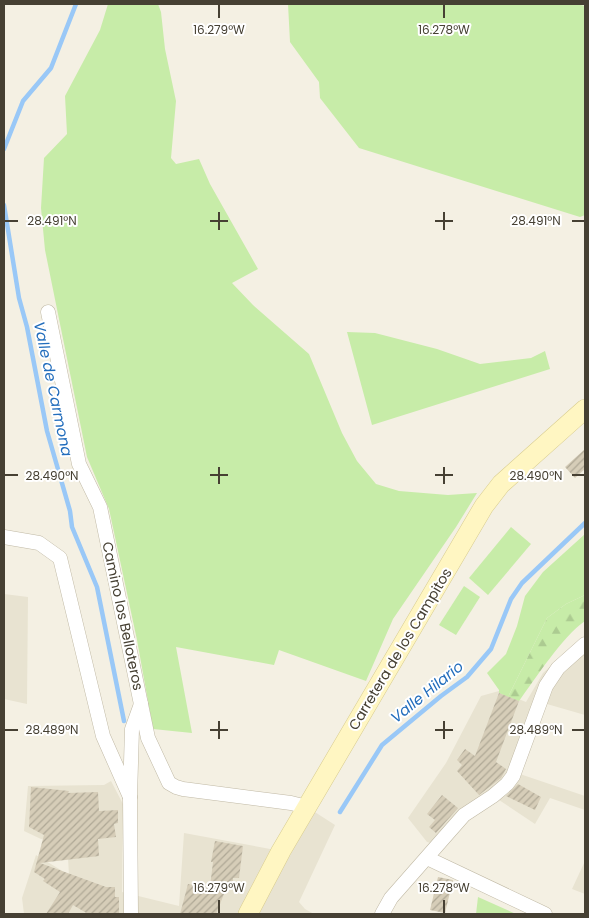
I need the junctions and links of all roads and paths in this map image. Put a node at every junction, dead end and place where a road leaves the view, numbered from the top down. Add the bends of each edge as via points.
1 (48, 312) dead end
2 (585, 409) edge
3 (4, 537) edge
4 (585, 644) edge
5 (141, 703) junction
6 (130, 797) junction
7 (307, 807) junction
8 (427, 858) junction
9 (131, 914) edge
10 (248, 914) edge
11 (382, 914) edge
12 (545, 914) edge

1 - 5 street, Camino los Belloteros via 79,464 100,507
2 - 7 main road, Carretera de los Campitos via 501,484 484,506
3 - 6 street via 39,542 60,558 103,736
4 - 8 street via 558,668 546,686 513,776 493,796 464,815
5 - 6 street via 132,729
5 - 7 street, Camino los Belloteros via 148,738 169,783 176,787
6 - 9 street
7 - 10 main road, Carretera de los Campitos
8 - 11 street via 391,898
8 - 12 street

